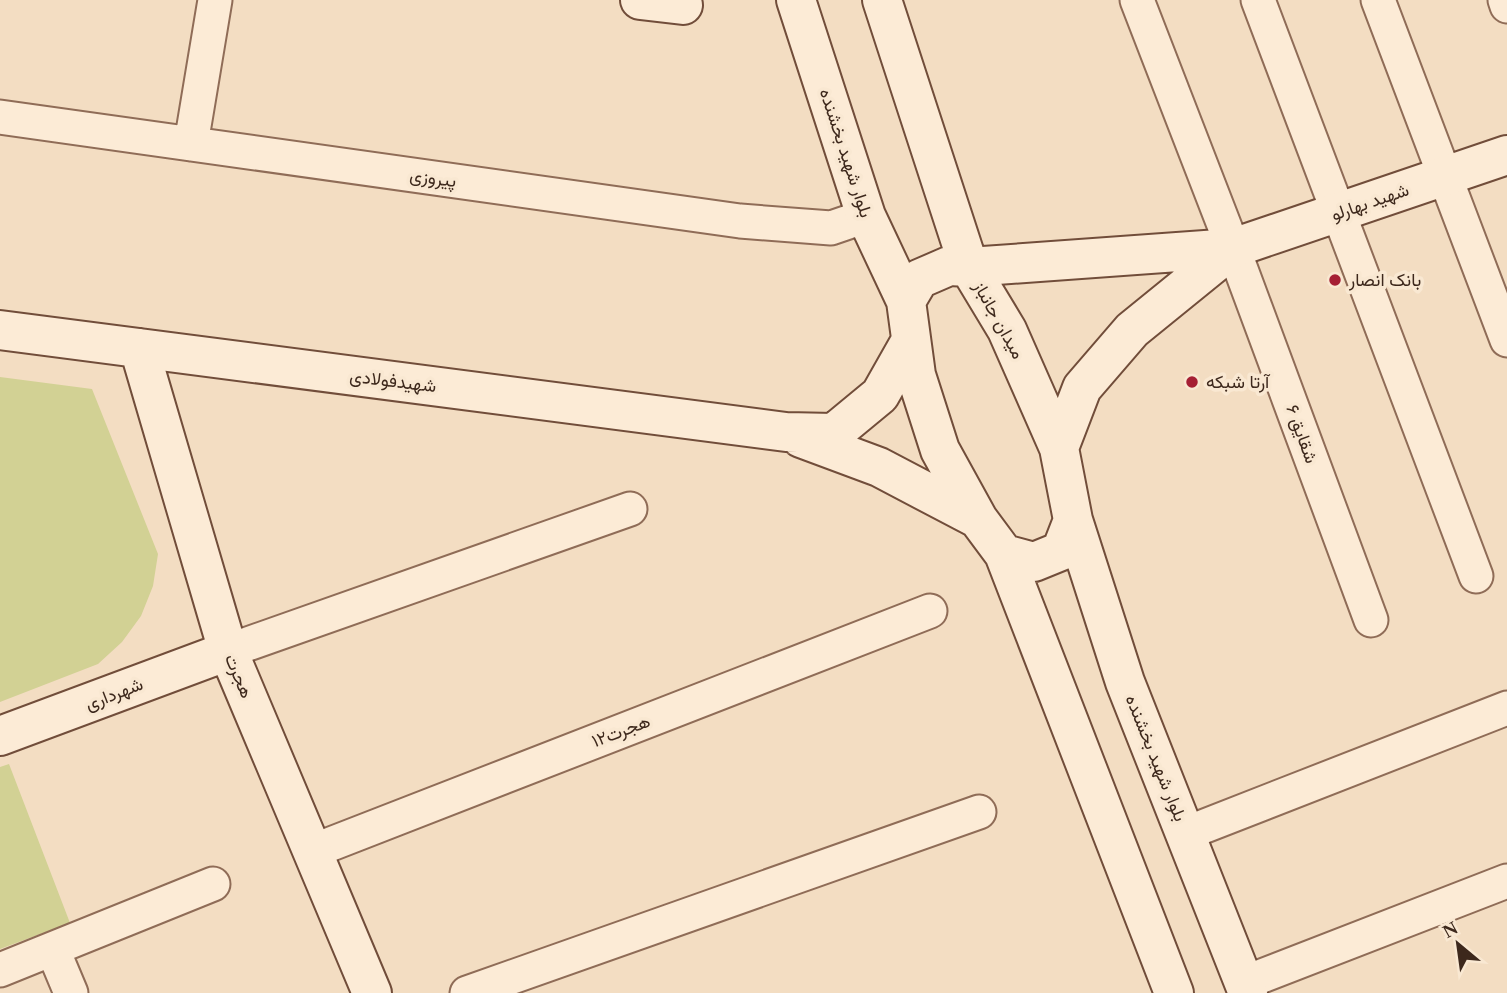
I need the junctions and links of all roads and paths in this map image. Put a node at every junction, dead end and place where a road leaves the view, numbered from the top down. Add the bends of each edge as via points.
1 (215, 0) edge
2 (640, 0) edge
3 (796, 0) edge
4 (882, 0) edge
5 (1137, 0) edge
6 (1258, 0) edge
7 (1378, 0) edge
8 (1505, 0) edge
9 (683, 5) dead end
10 (1507, 6) edge
11 (0, 117) edge
12 (191, 144) junction
13 (1507, 155) edge
14 (1444, 177) junction
15 (1338, 214) junction
16 (866, 216) junction
17 (1233, 248) junction
18 (969, 267) junction
19 (906, 301) junction
20 (0, 330) edge
21 (1507, 340) edge
22 (910, 342) junction
23 (139, 348) junction
24 (786, 432) junction
25 (1059, 447) junction
26 (630, 509) dead end
27 (978, 519) junction
28 (1073, 520) junction
29 (1004, 554) junction
30 (1476, 576) dead end
31 (930, 611) dead end
32 (1371, 620) dead end
33 (228, 651) junction
34 (1507, 708) edge
35 (0, 736) edge
36 (979, 812) dead end
37 (1187, 833) junction
38 (313, 851) junction
39 (1507, 881) edge
40 (213, 884) dead end
41 (53, 950) junction
42 (0, 970) edge
43 (1246, 988) edge
44 (71, 993) edge
45 (372, 993) edge
46 (467, 993) edge
47 (1174, 993) edge

1 - 12 street
2 - 9 street
3 - 16 street, بلوار شهید بخشنده
4 - 18 street
5 - 17 street, شقایق ۶
6 - 15 street
7 - 14 street
8 - 10 street
11 - 12 street, پیروزی
12 - 16 street, پیروزی via 740,221 831,228
13 - 14 street, شهید بهارلو
14 - 15 street, شهید بهارلو
14 - 21 street
15 - 17 street, شهید بهارلو
15 - 30 street
16 - 19 street, بلوار شهید بخشنده
17 - 18 street
17 - 25 street via 1132,330 1090,378
17 - 32 street, شقایق ۶
18 - 19 street, میدان جانباز via 949,266 919,279
18 - 25 street, میدان جانباز via 1007,330
19 - 22 street
20 - 23 street, شهیدفولادی
22 - 24 street via 880,395 834,433
22 - 27 street via 940,450
23 - 24 street, شهیدفولادی
23 - 33 street, هجرت
24 - 27 street via 879,467
25 - 28 street, میدان جانباز
26 - 33 street
27 - 29 street
28 - 29 street via 1061,551 1034,562
28 - 37 street, بلوار شهید بخشنده via 1125,682
29 - 47 street
31 - 38 street, هجرت۱۲
33 - 35 street, شهرداری
33 - 38 street, هجرت
34 - 37 street
36 - 46 street
37 - 43 street, بلوار شهید بخشنده
38 - 45 street, هجرت
39 - 43 street
40 - 41 street
41 - 42 street
41 - 44 street

